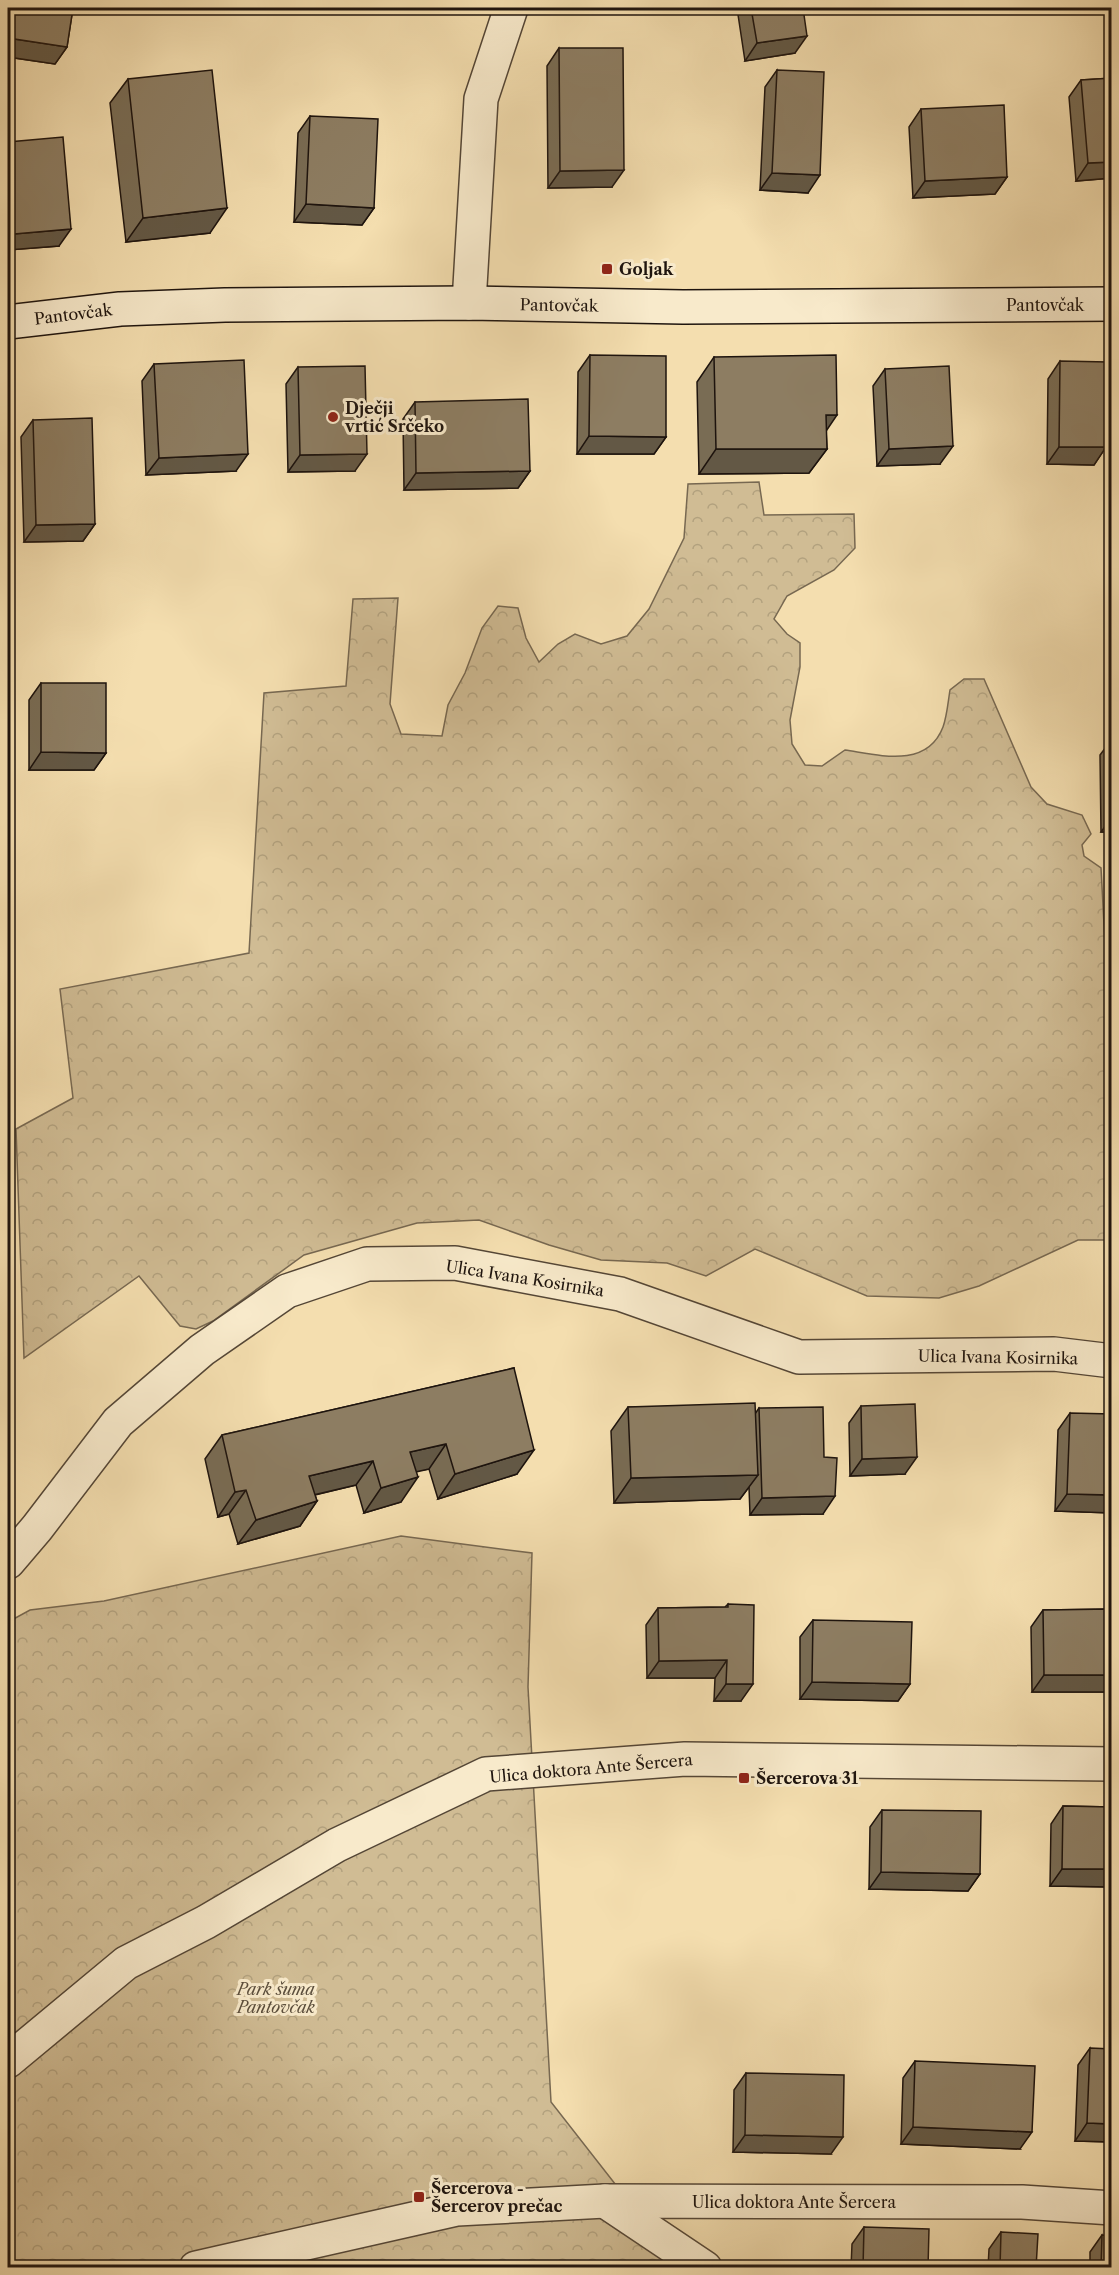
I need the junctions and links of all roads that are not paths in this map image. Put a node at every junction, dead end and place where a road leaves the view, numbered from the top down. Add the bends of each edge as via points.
1 (511, 8) edge
2 (469, 303) junction
3 (1112, 304) edge
4 (8, 322) edge
5 (1112, 1361) edge
6 (8, 1562) edge
7 (1112, 1764) edge
8 (8, 2061) edge
9 (605, 2201) junction
10 (1112, 2208) edge
11 (196, 2268) edge
12 (705, 2268) edge

1 - 2 street via 481,99
2 - 3 street, Pantovčak via 682,307
2 - 4 street, Pantovčak via 120,309
5 - 6 street, Ulica Ivana Kosirnika via 1054,1354 799,1357 620,1294 455,1263 367,1264 287,1291 202,1350 118,1422
7 - 8 street, Ulica doktora Ante Šercera via 685,1759 486,1774 337,1845 206,1922 126,1963
9 - 10 street, Ulica doktora Ante Šercera via 1022,2202
9 - 11 street, Ulica doktora Ante Šercera via 457,2209
9 - 12 street

